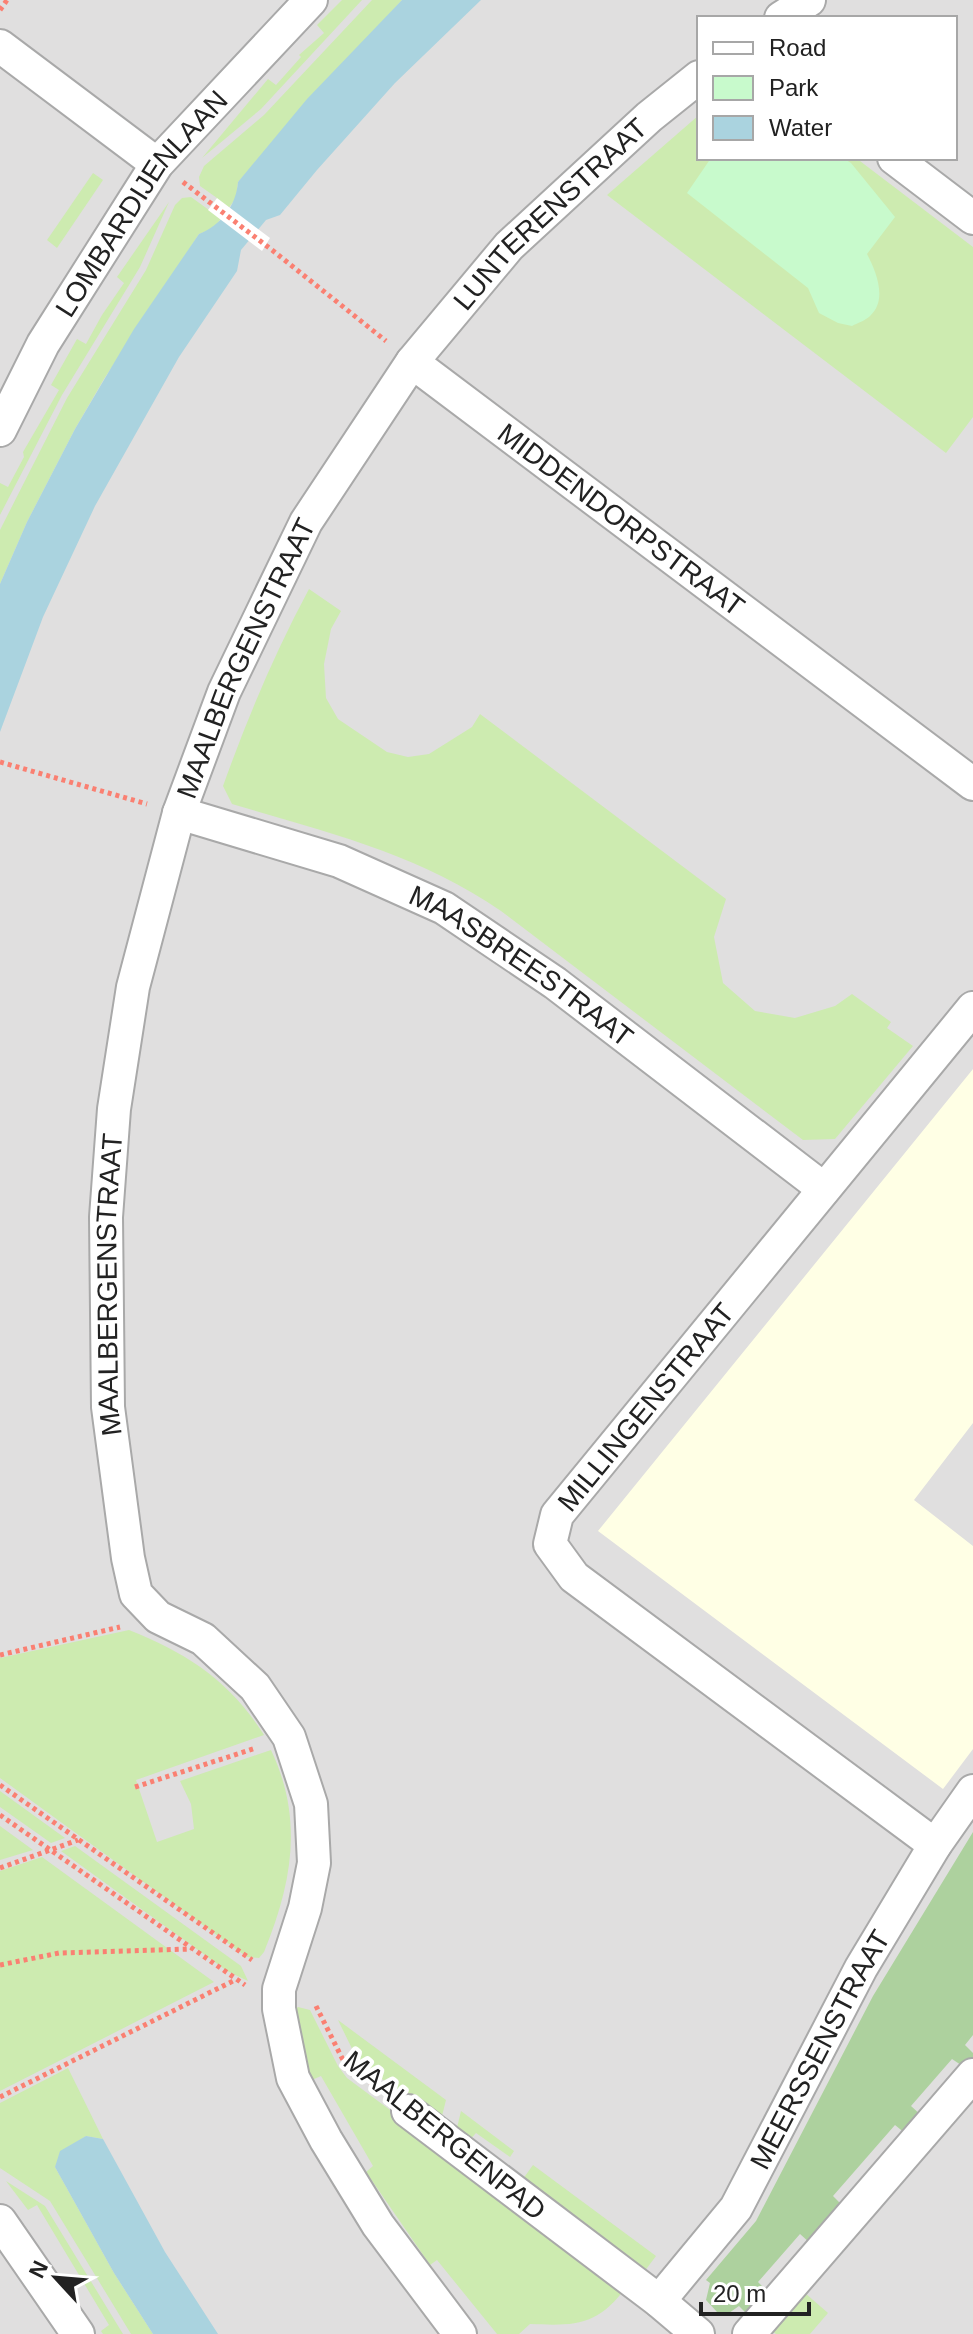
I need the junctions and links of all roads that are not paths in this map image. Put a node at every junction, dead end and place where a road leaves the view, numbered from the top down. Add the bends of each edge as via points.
1 (311, 0) edge
2 (809, 0) edge
3 (784, 16) edge
4 (0, 46) edge
5 (697, 79) edge
6 (897, 160) edge
7 (157, 164) junction
8 (973, 218) edge
9 (412, 362) junction
10 (0, 430) edge
11 (973, 784) edge
12 (179, 813) junction
13 (973, 1008) edge
14 (824, 1189) junction
15 (973, 1791) edge
16 (935, 1845) junction
17 (973, 2075) edge
18 (408, 2111) road end
19 (0, 2221) edge
20 (659, 2301) junction
21 (78, 2334) edge
22 (460, 2334) edge
23 (698, 2334) edge
24 (749, 2334) edge

1 - 7 street, LOMBARDIJENLAAN
2 - 3 street
4 - 7 street
5 - 9 street, LUNTERENSTRAAT via 509,246
6 - 8 street
7 - 10 street, LOMBARDIJENLAAN via 43,344
9 - 11 street, MIDDENDORPSTRAAT
9 - 12 street, MAALBERGENSTRAAT via 306,522 224,692
12 - 14 street, MAASBREESTRAAT via 339,861 444,908 555,983
12 - 22 street, MAALBERGENSTRAAT via 133,987 114,1109 106,1217 108,1407 128,1558 136,1594 158,1617 203,1639 255,1687 289,1737 311,1804 314,1863 279,1989 293,2078 378,2225
13 - 14 street, MILLINGENSTRAAT
14 - 16 street, MILLINGENSTRAAT via 557,1515 550,1544 574,1577
15 - 16 street, MEERSSENSTRAAT
16 - 20 street, MEERSSENSTRAAT via 861,1968 736,2208
17 - 24 street
18 - 20 street, MAALBERGENPAD
19 - 21 street
20 - 23 street, MAALBERGENPAD

